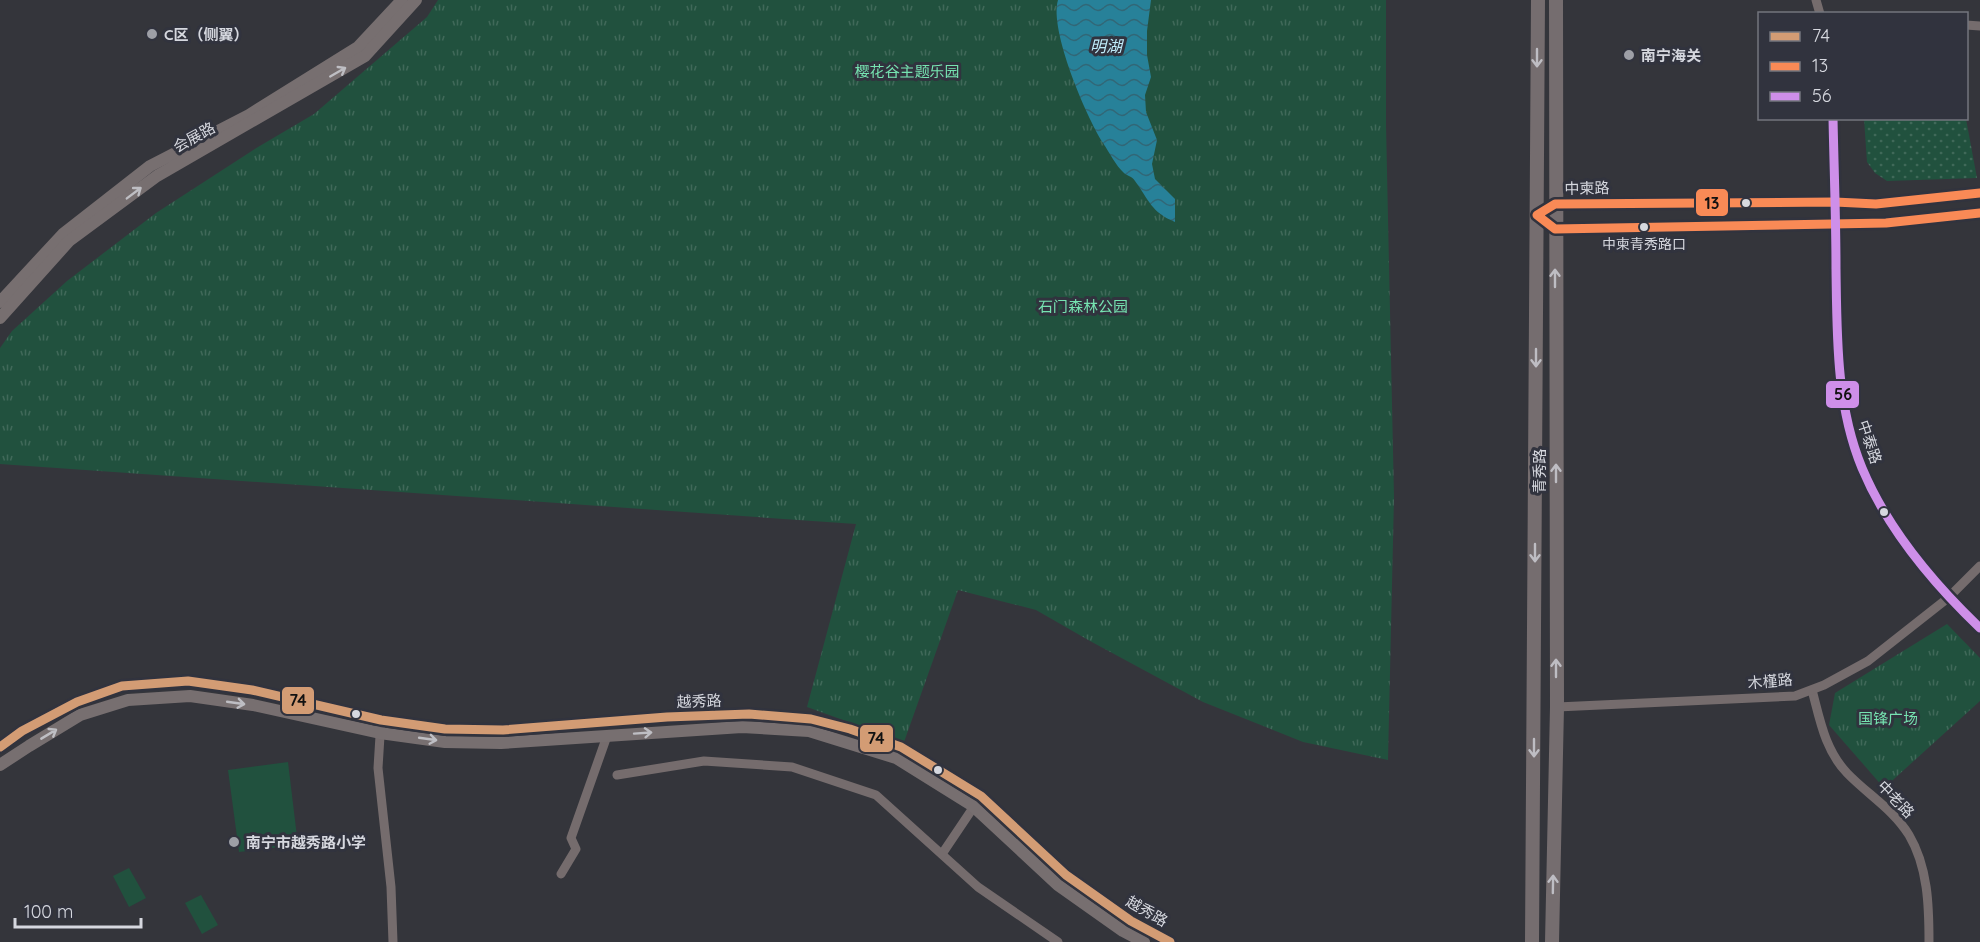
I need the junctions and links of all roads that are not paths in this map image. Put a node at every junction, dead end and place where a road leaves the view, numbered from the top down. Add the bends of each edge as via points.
1 (402, 0) edge
2 (416, 0) edge
3 (1538, 0) edge
4 (1556, 0) edge
5 (1833, 120) edge
6 (1980, 193) edge
7 (1835, 202) junction
8 (1555, 204) junction
9 (1980, 213) edge
10 (1537, 215) junction
11 (1836, 224) junction
12 (1555, 229) junction
13 (0, 302) edge
14 (0, 318) edge
15 (1980, 566) edge
16 (1948, 598) junction
17 (1980, 628) edge
18 (1812, 690) junction
19 (1557, 707) junction
20 (380, 727) junction
21 (607, 736) junction
22 (0, 747) edge
23 (0, 765) edge
24 (617, 775) dead end
25 (977, 801) junction
26 (942, 854) junction
27 (561, 874) dead end
28 (393, 942) edge
29 (1058, 942) edge
30 (1144, 942) edge
31 (1170, 942) edge
32 (1532, 942) edge
33 (1552, 942) edge
34 (1929, 942) edge

1 - 13 main road, 会展路 via 358,46 249,115 150,166 63,234
14 -> 2 main road, 会展路 via 69,241 157,176 365,56
3 -> 10 main road, 青秀路
4 - 8 main road, 青秀路
5 - 7 street, 中泰路
6 - 7 street, 中柬路 via 1876,204
7 - 8 street, 中柬路
7 - 11 street, 中泰路
8 - 10 street, 中柬路
8 - 12 main road, 青秀路
9 - 11 street via 1886,224
10 - 12 street
10 -> 32 main road, 青秀路
11 - 12 street
11 - 16 street, 中泰路 via 1838,356 1845,415 1861,467 1886,516
19 -> 12 main road, 青秀路
15 - 16 street, 木槿路
16 - 17 street, 中泰路
16 - 18 street, 木槿路 via 1868,662
18 - 19 street, 木槿路 via 1796,696
18 - 34 street, 中老路 via 1825,740 1846,772 1895,816 1910,836 1926,883
33 -> 19 main road, 青秀路
20 -> 21 main road, 越秀路 via 445,742 501,743
20 - 22 main road, 越秀路 via 252,690 188,681 122,686 77,702
23 -> 20 main road, 越秀路 via 80,715 128,700 190,696
20 - 25 main road, 越秀路 via 503,730 749,714 811,719 902,747
20 - 28 street via 378,768 392,887
21 -> 25 main road, 越秀路 via 742,727 809,731 896,758
21 - 27 street via 571,838 576,849
24 - 26 street via 704,761 792,767 876,795
25 - 26 street
25 - 30 main road, 越秀路 via 1058,885
25 - 31 main road, 越秀路 via 1066,875 1131,921
26 - 29 street via 978,887

